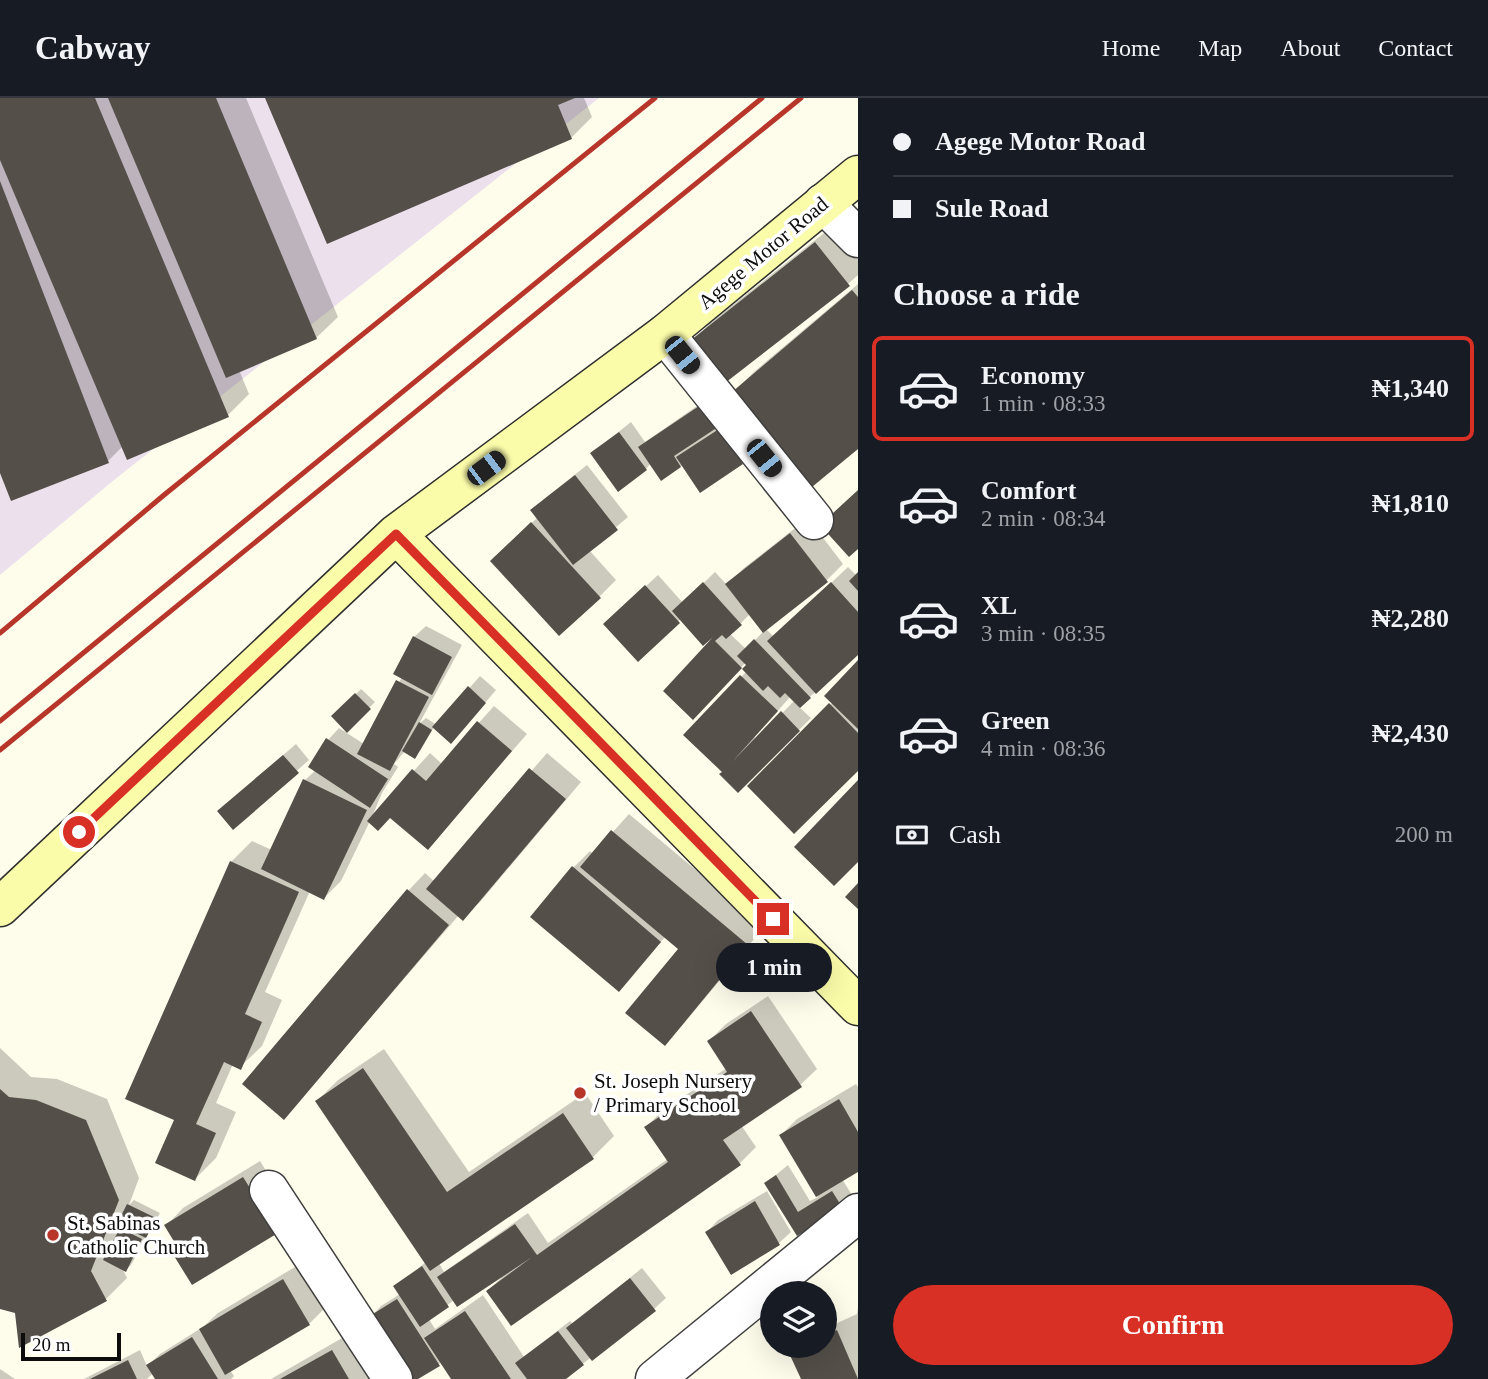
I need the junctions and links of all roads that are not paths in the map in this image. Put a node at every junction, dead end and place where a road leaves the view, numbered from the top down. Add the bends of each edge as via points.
1 (858, 175) edge
2 (823, 203) junction
3 (858, 238) edge
4 (665, 334) junction
5 (814, 520) dead end
6 (396, 534) junction
7 (0, 906) edge
8 (858, 1006) edge
9 (269, 1191) dead end
10 (858, 1213) edge
11 (393, 1379) edge
12 (655, 1379) edge

1 - 2 main road, Agege Motor Road
2 - 3 street
2 - 4 main road, Agege Motor Road
4 - 5 street
4 - 6 main road, Agege Motor Road
6 - 7 main road, Agege Motor Road
6 - 8 main road
9 - 11 street
10 - 12 street

